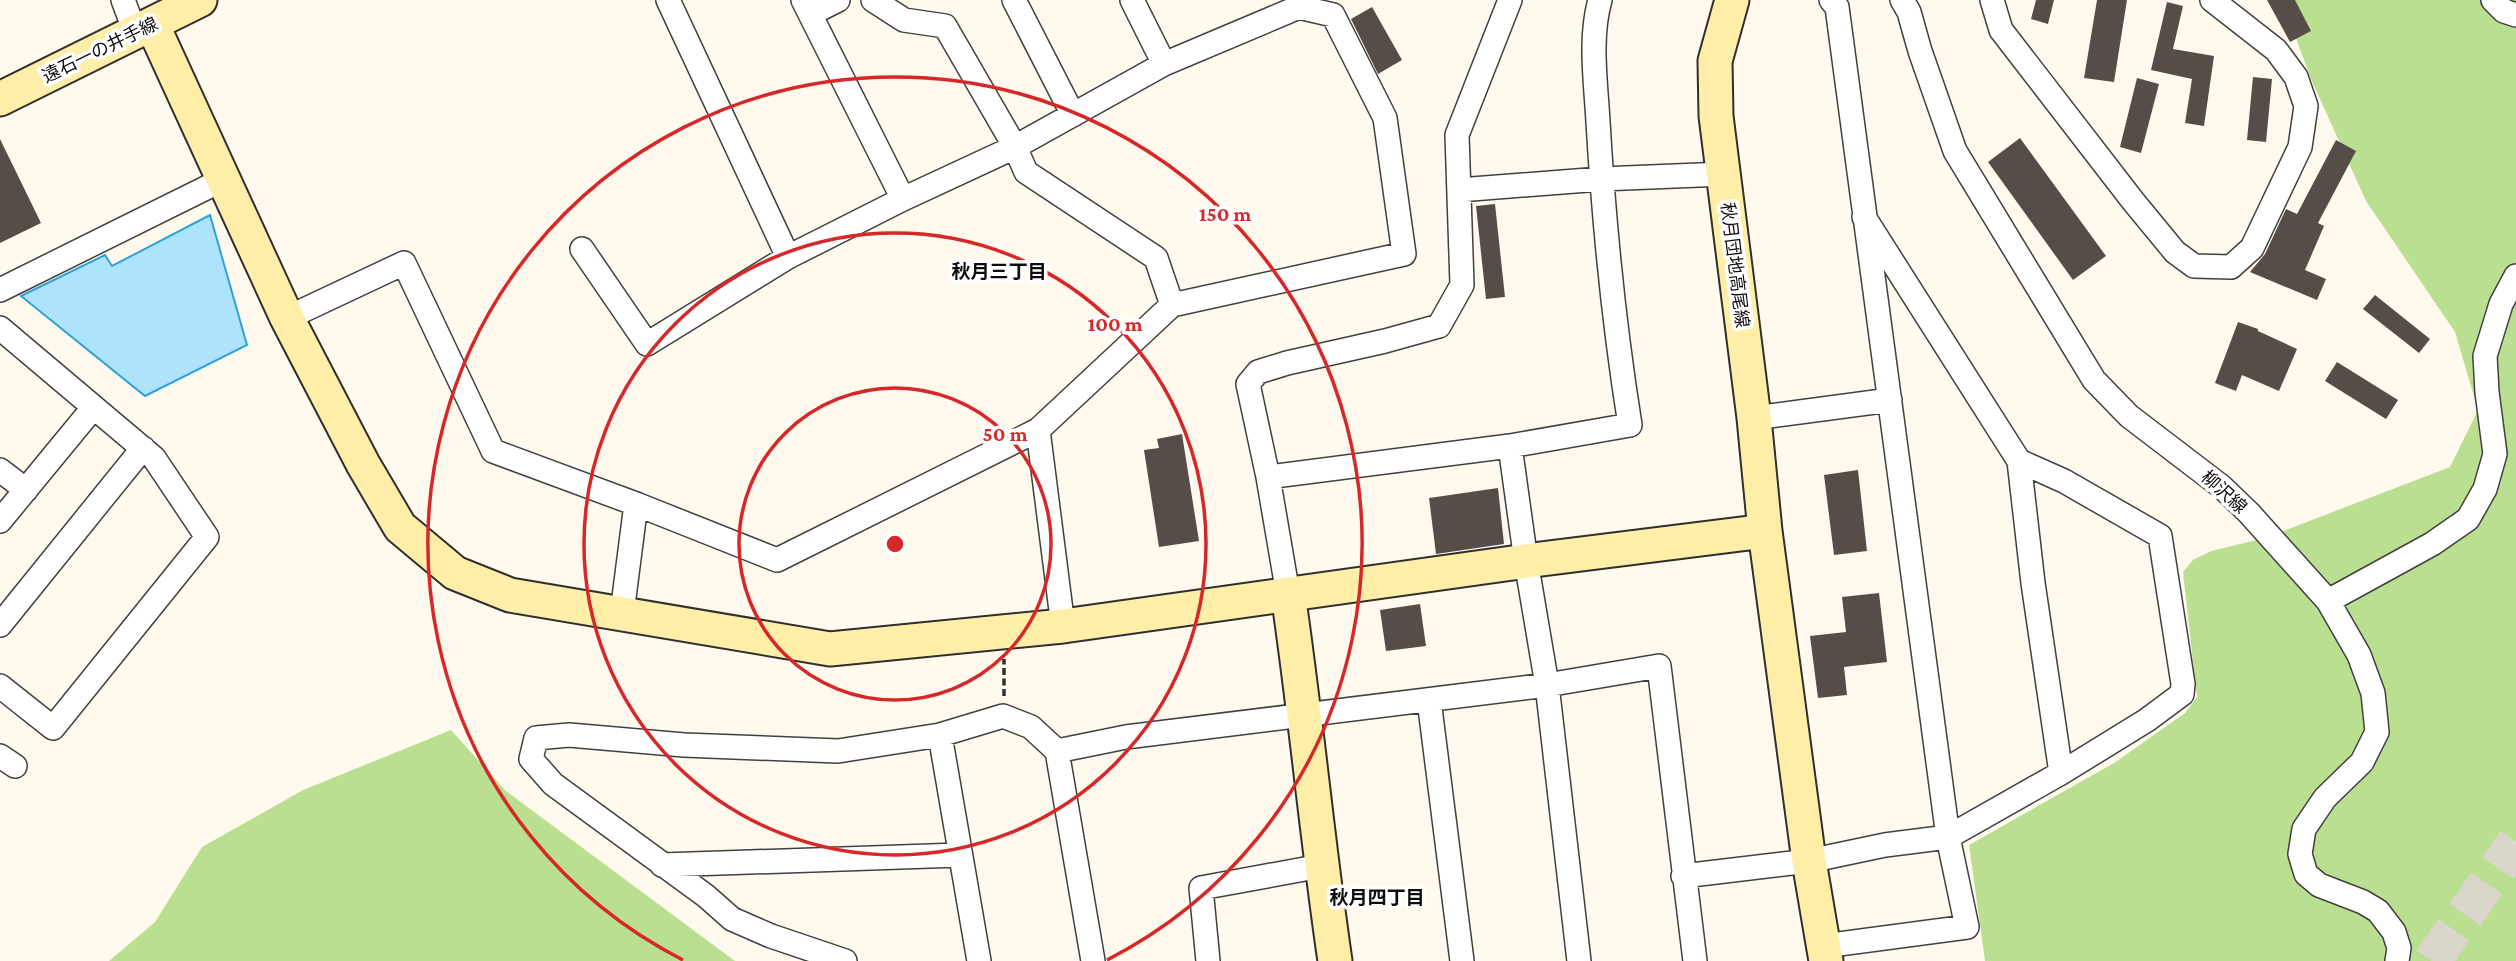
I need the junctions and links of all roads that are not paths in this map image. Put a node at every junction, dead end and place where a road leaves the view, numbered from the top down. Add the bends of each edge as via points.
1 (123, 0) edge
2 (200, 0) edge
3 (668, 0) edge
4 (838, 0) edge
5 (873, 0) edge
6 (1014, 0) edge
7 (1132, 0) edge
8 (1510, 0) edge
9 (1600, 0) edge
10 (1732, 0) edge
11 (1832, 0) edge
12 (1902, 0) edge
13 (1992, 0) edge
14 (2212, 0) edge
15 (2493, 0) edge
16 (807, 7) edge
17 (2516, 15) edge
18 (143, 28) junction
19 (1164, 64) junction
20 (0, 99) edge
21 (1073, 115) junction
22 (1015, 147) junction
23 (1724, 174) junction
24 (1601, 179) junction
25 (222, 180) junction
26 (1459, 190) junction
27 (903, 200) junction
28 (1864, 217) junction
29 (582, 249) dead end
30 (788, 257) junction
31 (2516, 276) edge
32 (0, 290) edge
33 (1171, 305) junction
34 (287, 318) junction
35 (0, 328) edge
36 (1890, 400) junction
37 (93, 408) junction
38 (1755, 418) junction
39 (1038, 430) junction
40 (1510, 446) junction
41 (143, 447) junction
42 (2019, 461) junction
43 (0, 470) edge
44 (1268, 477) junction
45 (26, 490) junction
46 (636, 504) junction
47 (0, 521) edge
48 (1765, 531) junction
49 (1526, 561) junction
50 (1288, 594) junction
51 (2328, 601) junction
52 (622, 613) junction
53 (0, 625) edge
54 (1063, 626) junction
55 (0, 685) edge
56 (1547, 685) junction
57 (1429, 700) junction
58 (1306, 716) junction
59 (940, 735) junction
60 (1057, 751) junction
61 (2061, 773) junction
62 (1948, 837) junction
63 (959, 855) junction
64 (1809, 861) junction
65 (662, 865) junction
66 (1321, 866) junction
67 (1684, 876) junction
68 (1825, 954) edge
69 (845, 961) edge
70 (979, 961) edge
71 (1093, 961) edge
72 (1208, 961) edge
73 (1335, 961) edge
74 (1462, 961) edge
75 (1579, 961) edge
76 (1695, 961) edge
77 (2397, 961) edge

1 - 18 street
2 - 18 street, 遠石一の井手線
3 - 30 street
4 - 16 street
5 - 22 street via 904,20 945,26
6 - 21 street
7 - 19 street
8 - 26 street via 1457,135
9 - 24 street via 1595,61
10 - 23 street, 秋月団地高尾線 via 1715,61
11 - 28 street via 1838,7
12 - 51 street, 柳沢線 via 1955,150 2094,380 2129,415 2231,496
13 - 14 street via 2001,30 2133,201 2175,252 2194,266 2211,268 2231,267 2252,248 2300,147 2306,106 2296,77 2276,50
15 - 17 street
16 - 27 street
18 - 20 street, 遠石一の井手線
18 - 25 street
19 - 21 street
19 - 33 street via 1299,7 1333,15 1385,118 1404,254
21 - 22 street
22 - 27 street
22 - 33 street via 1026,172 1156,258
23 - 24 street
23 - 38 street, 秋月団地高尾線
24 - 26 street
24 - 40 street via 1630,425
25 - 32 street
25 - 34 street
26 - 44 street via 1462,285 1439,326 1287,363 1258,372 1248,384
27 - 30 street
28 - 36 street
28 - 42 street
29 - 30 street via 647,344
31 - 51 street via 2501,304 2485,356 2494,454 2485,489 2468,519
33 - 39 street
34 - 46 street via 404,263 493,451
34 - 52 street via 400,527 455,573 510,595
35 - 37 street
36 - 38 street
36 - 62 street
37 - 41 street
37 - 45 street
38 - 48 street, 秋月団地高尾線
39 - 46 street via 777,560
39 - 54 street
40 - 44 street
40 - 49 street
41 - 53 street
41 - 55 street via 207,537 53,728
42 - 61 street
42 - 61 street via 2160,536 2183,684 2182,694 2147,720
43 - 45 street
44 - 50 street
45 - 47 street
46 - 52 street
48 - 49 street
48 - 64 street, 秋月団地高尾線
49 - 50 street
49 - 56 street
50 - 54 street
50 - 58 street
51 - 77 street, 柳沢線 via 2374,693 2377,732 2362,762 2325,798 2304,829 2300,854 2306,874 2319,885 2378,911 2394,932
52 - 54 street via 830,649
56 - 57 street
56 - 67 street via 1659,666
56 - 75 street
57 - 58 street
57 - 74 street
58 - 60 street via 1126,737
58 - 66 street
59 - 60 street via 1003,716 1031,727
59 - 63 street
59 - 65 street via 838,751 569,735 536,738 531,759 553,784
60 - 71 street
61 - 62 street
62 - 64 street
62 - 68 street via 1967,926
63 - 65 street
63 - 70 street
64 - 67 street
64 - 68 street, 秋月団地高尾線
65 - 69 street via 732,919
66 - 72 street via 1201,888
66 - 73 street
67 - 76 street

